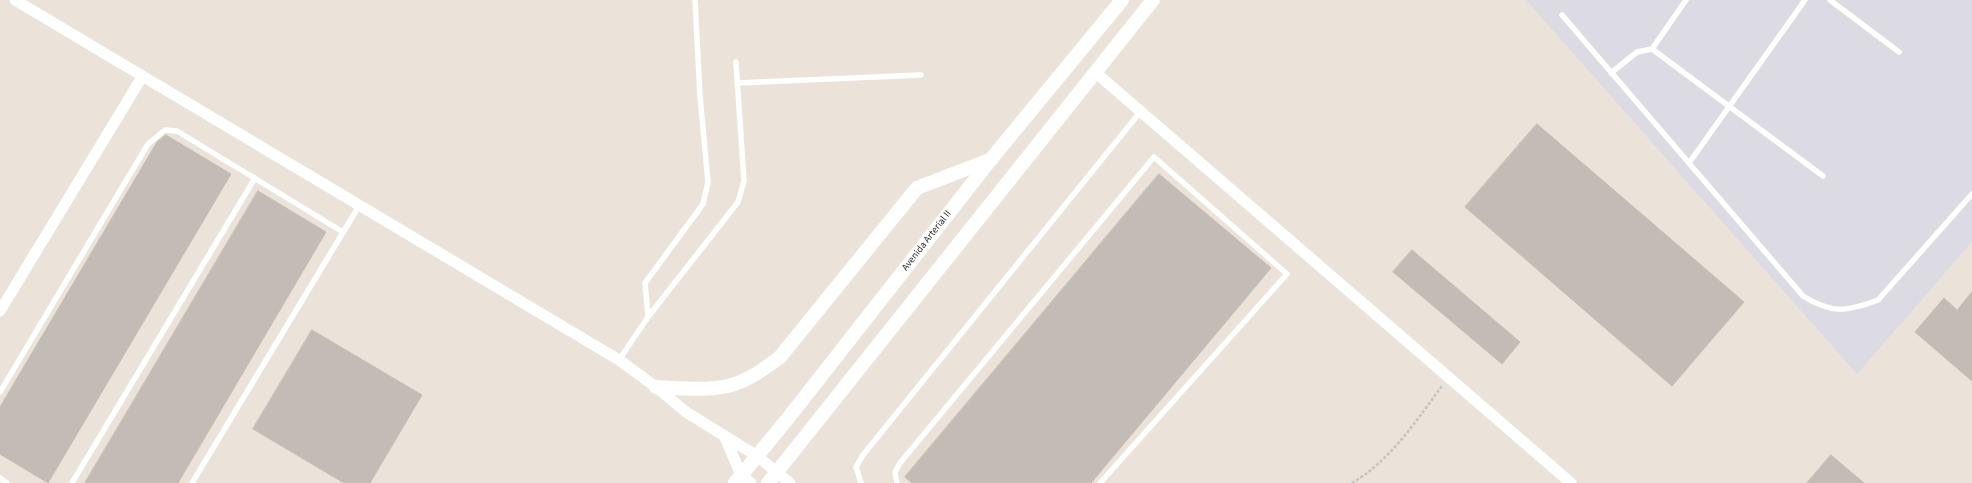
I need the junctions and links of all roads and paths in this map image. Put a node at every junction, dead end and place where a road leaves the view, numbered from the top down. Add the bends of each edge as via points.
1 (15, 0) edge
2 (696, 0) edge
3 (1122, 0) edge
4 (1153, 0) edge
5 (1686, 0) edge
6 (1830, 0) edge
7 (1803, 1) edge
8 (1562, 15) dead end
9 (1652, 49) junction
10 (1899, 52) dead end
11 (736, 62) dead end
12 (1095, 72) junction
13 (1611, 73) junction
14 (920, 75) dead end
15 (142, 77) junction
16 (737, 84) junction
17 (1730, 106) junction
18 (1141, 111) junction
19 (992, 158) junction
20 (1689, 163) junction
21 (1823, 176) dead end
22 (255, 178) junction
23 (1972, 194) edge
24 (359, 206) junction
25 (343, 232) junction
26 (0, 311) edge
27 (648, 318) junction
28 (619, 360) junction
29 (1449, 377) junction
30 (656, 387) junction
31 (0, 392) edge
32 (724, 435) junction
33 (757, 456) junction
34 (777, 472) junction
35 (0, 478) edge
36 (742, 480) edge
37 (8, 483) edge
38 (72, 483) edge
39 (192, 483) edge
40 (768, 483) edge
41 (790, 483) edge
42 (861, 483) edge
43 (897, 483) edge
44 (1100, 483) edge
45 (1352, 483) edge
46 (1571, 483) edge

1 - 15 street
2 - 27 lane via 700,96 708,182 703,204 645,283
3 - 19 street, Avenida Arterial II
4 - 12 street
5 - 9 lane
6 - 10 lane
7 - 17 lane
8 - 13 lane
9 - 13 lane via 1638,52
9 - 17 lane
11 - 16 lane
12 - 18 street
12 - 34 street
13 - 20 lane
14 - 16 lane
15 - 24 street
15 - 26 street
16 - 27 lane via 744,181 738,202
17 - 20 lane
17 - 21 lane
18 - 29 street
18 - 42 lane via 863,455 856,467
19 - 30 street via 917,188 780,357 756,375 728,386
19 - 33 street, Avenida Arterial II
20 - 23 lane via 1803,296 1820,307 1840,310 1878,300
22 - 25 lane
22 - 31 lane via 177,130 165,130 157,135 148,144
22 - 38 lane
24 - 25 lane
24 - 28 street
25 - 39 lane
27 - 28 lane
28 - 30 street
29 - 45 path via 1398,445
29 - 46 street
30 - 32 street via 686,412
32 - 33 street
32 - 36 street
33 - 34 street
33 - 36 street, Avenida Arterial II
34 - 40 street
34 - 41 street
35 - 37 lane
43 - 44 lane via 895,472 900,463 1154,157 1287,274

